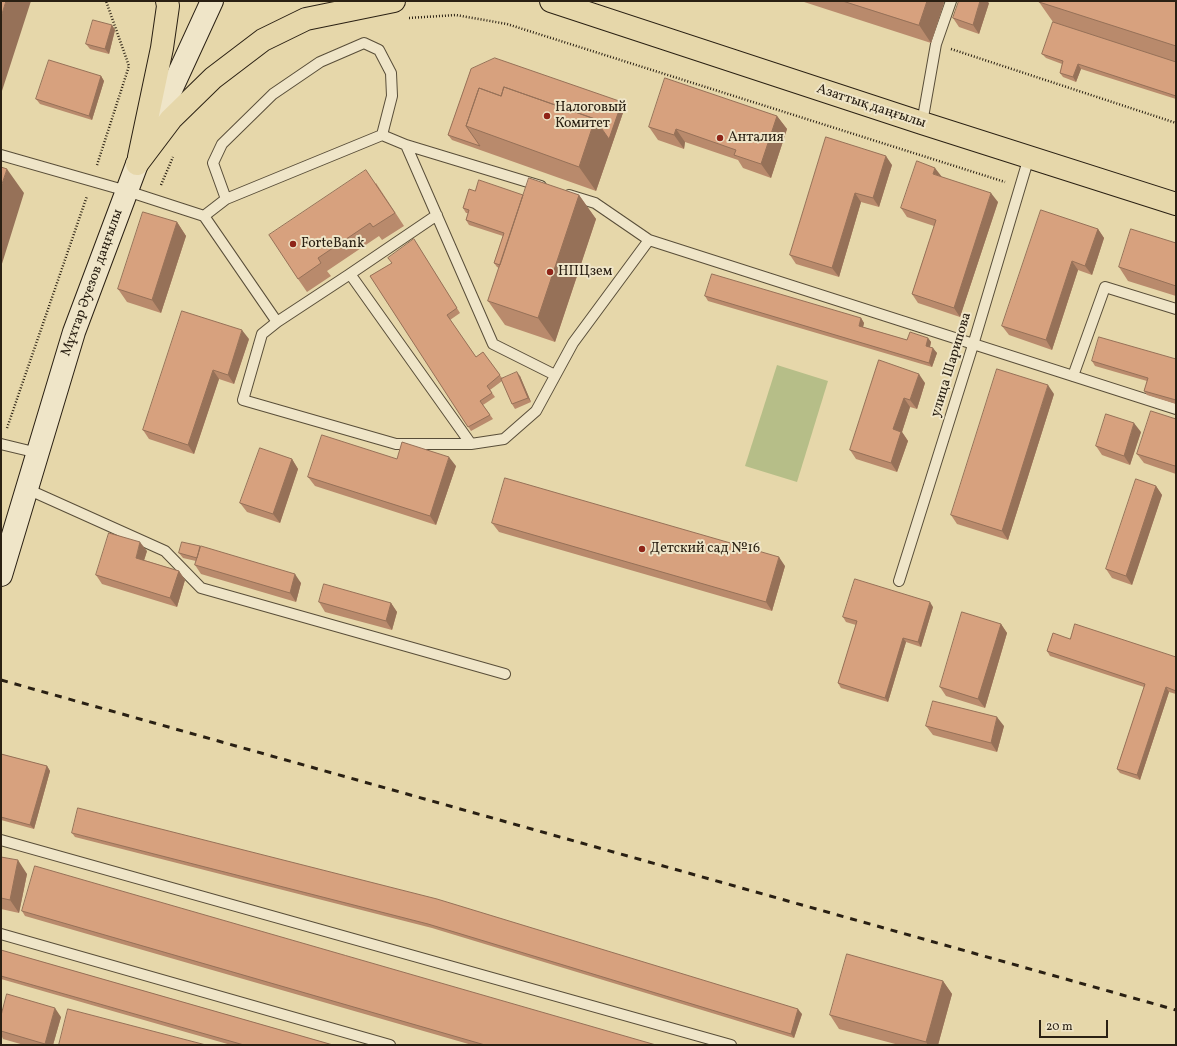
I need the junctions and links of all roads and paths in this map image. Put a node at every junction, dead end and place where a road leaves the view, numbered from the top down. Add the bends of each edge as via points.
1 (106, 1) edge
2 (167, 1) edge
3 (212, 1) edge
4 (951, 1) edge
5 (561, 3) edge
6 (398, 10) edge
7 (936, 44) junction
8 (922, 123) junction
9 (1176, 123) edge
10 (382, 135) junction
11 (406, 145) junction
12 (176, 152) dead end
13 (1, 155) edge
14 (1029, 157) junction
15 (137, 164) junction
16 (92, 181) junction
17 (1020, 187) junction
18 (127, 191) junction
19 (226, 199) junction
20 (155, 200) junction
21 (1176, 204) edge
22 (437, 215) junction
23 (204, 216) junction
24 (649, 240) junction
25 (350, 274) junction
26 (1176, 309) edge
27 (277, 322) junction
28 (974, 345) junction
29 (555, 375) junction
30 (1073, 376) junction
31 (1176, 409) edge
32 (1, 444) edge
33 (471, 444) junction
34 (38, 453) junction
35 (27, 489) junction
36 (1, 575) edge
37 (899, 581) dead end
38 (505, 674) dead end
39 (1, 840) edge
40 (1, 934) edge
41 (390, 1045) edge
42 (731, 1045) edge

1 - 16 path via 129,66
2 - 15 main road via 162,48
3 - 15 main road, Мұхтар Әуезов даңғылы
4 - 7 lane
5 - 8 main road, Азаттық даңғылы
6 - 15 main road via 306,19 263,40 213,78 176,114
6 - 17 path via 456,15 507,24
7 - 8 lane
7 - 9 path
8 - 14 main road, Азаттық даңғылы
10 - 11 lane
10 - 19 lane
10 - 19 lane via 392,96 391,73 379,50 364,43 320,62 273,94 222,144 213,163
11 - 22 lane
11 - 24 lane via 595,203
12 - 20 path
13 - 16 lane
14 - 17 lane, улица Шарипова
14 - 21 main road, Азаттық даңғылы
15 - 18 main road, Мұхтар Әуезов даңғылы
16 - 18 lane
16 - 32 path
17 - 28 lane, улица Шарипова
18 - 20 lane
18 - 34 main road, Мұхтар Әуезов даңғылы via 74,332
19 - 23 lane
20 - 23 lane
22 - 25 lane
22 - 29 lane via 493,344
23 - 27 lane
24 - 28 lane
24 - 29 lane via 573,343
25 - 27 lane
25 - 33 lane
26 - 30 lane via 1105,287
27 - 33 lane via 262,334 243,400 396,444
28 - 30 lane
28 - 37 lane, улица Шарипова
29 - 33 lane via 536,411 504,439
30 - 31 lane
32 - 34 lane
34 - 35 main road, Мұхтар Әуезов даңғылы
35 - 36 main road, Мұхтар Әуезов даңғылы
35 - 38 lane via 165,551 201,588
39 - 42 lane
40 - 41 lane

